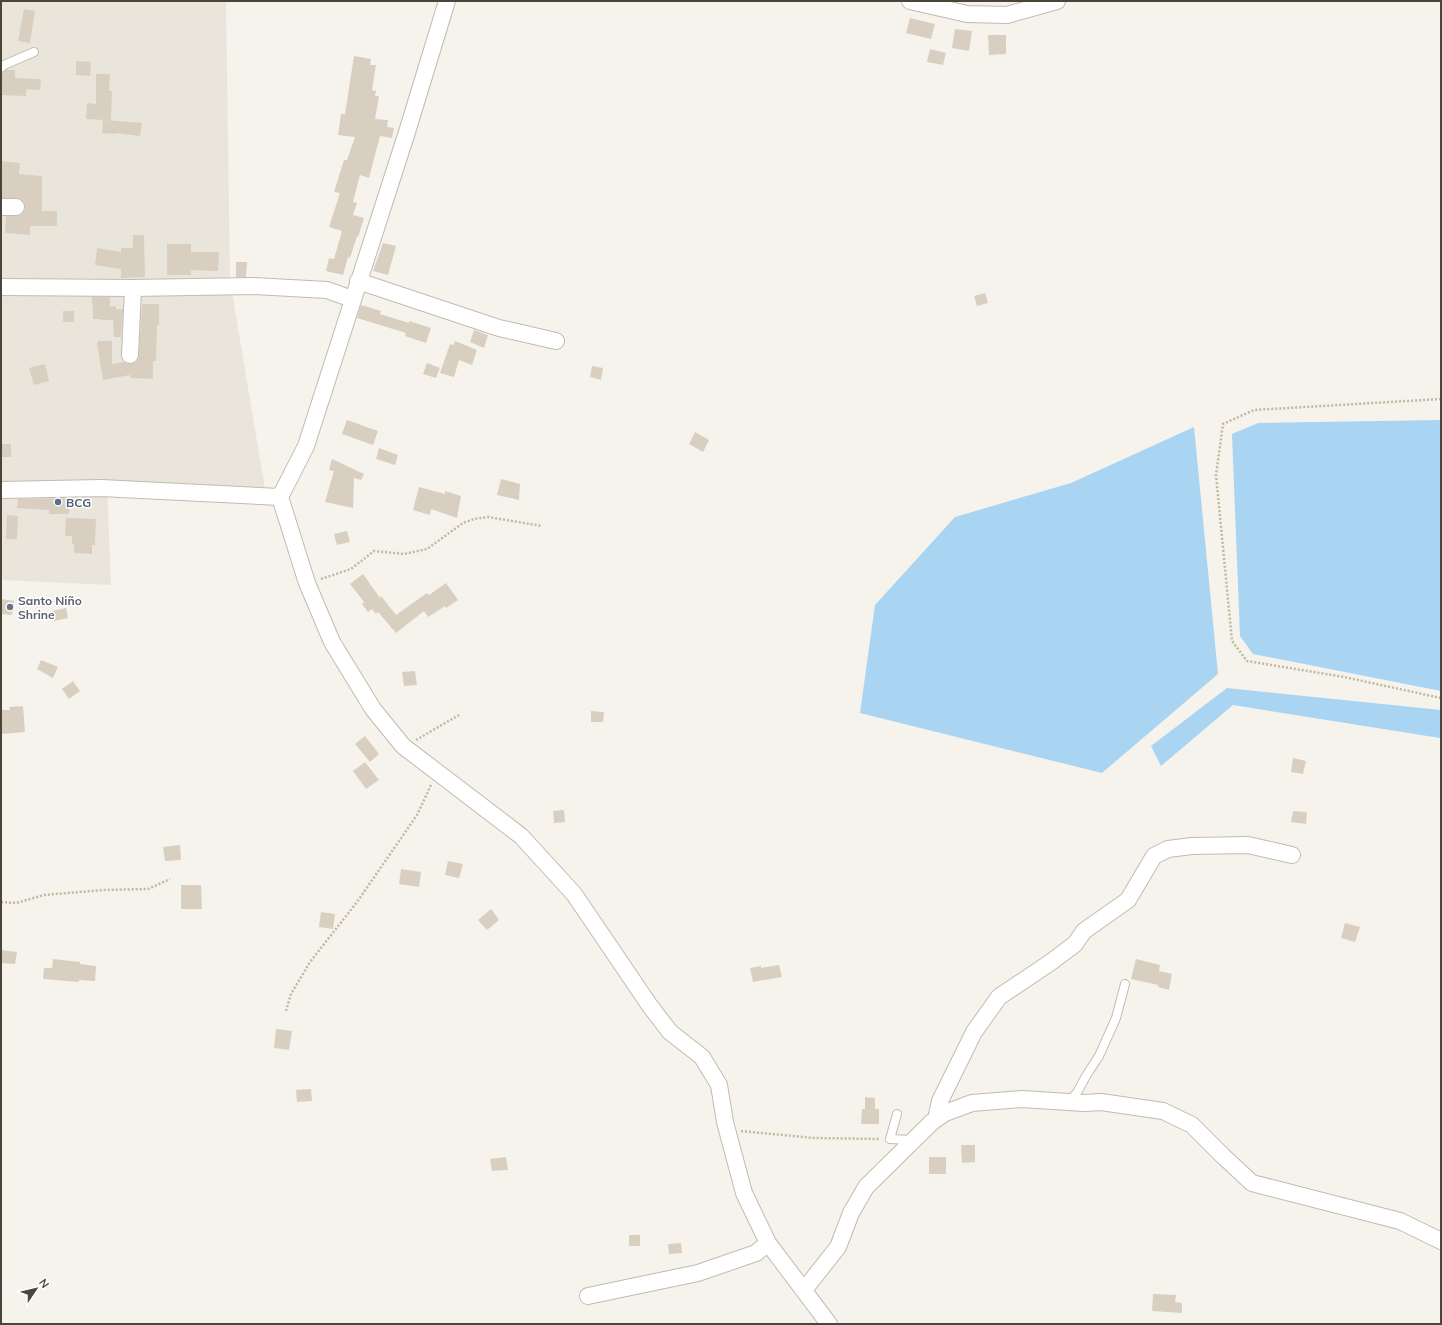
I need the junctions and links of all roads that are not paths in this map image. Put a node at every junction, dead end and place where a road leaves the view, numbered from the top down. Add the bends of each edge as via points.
1 (447, 1) edge
2 (910, 1) edge
3 (1057, 1) edge
4 (34, 52) dead end
5 (1, 68) edge
6 (358, 281) junction
7 (1, 287) edge
8 (133, 288) junction
9 (352, 299) junction
10 (556, 341) dead end
11 (130, 355) dead end
12 (1, 490) edge
13 (280, 497) junction
14 (1292, 855) dead end
15 (1125, 984) dead end
16 (1070, 1101) junction
17 (897, 1114) dead end
18 (936, 1119) junction
19 (913, 1140) junction
20 (1441, 1241) edge
21 (768, 1243) junction
22 (804, 1290) junction
23 (588, 1296) dead end
24 (829, 1324) edge

1 - 6 street
2 - 3 street via 966,14 1007,15
4 - 5 lane
6 - 9 street
6 - 10 street via 499,328
7 - 8 street
8 - 9 street via 252,286 327,290
8 - 11 street
9 - 13 street via 306,446
12 - 13 street via 101,488
13 - 21 street via 307,583 332,642 373,709 403,746 521,836 574,894 670,1032 702,1057 719,1085 725,1122 744,1192
14 - 18 street via 1248,845 1192,846 1168,849 1154,856 1128,900 1084,930 1075,944 1051,962 999,996 974,1032 940,1101
15 - 16 lane via 1116,1018 1099,1056
16 - 18 street via 972,1103
16 - 20 street via 1101,1102 1163,1111 1192,1125 1252,1183 1400,1221
17 - 19 lane via 890,1139
18 - 19 street
19 - 22 street via 866,1187 851,1213 838,1246
21 - 22 street
21 - 23 street via 756,1253 698,1273
22 - 24 street

